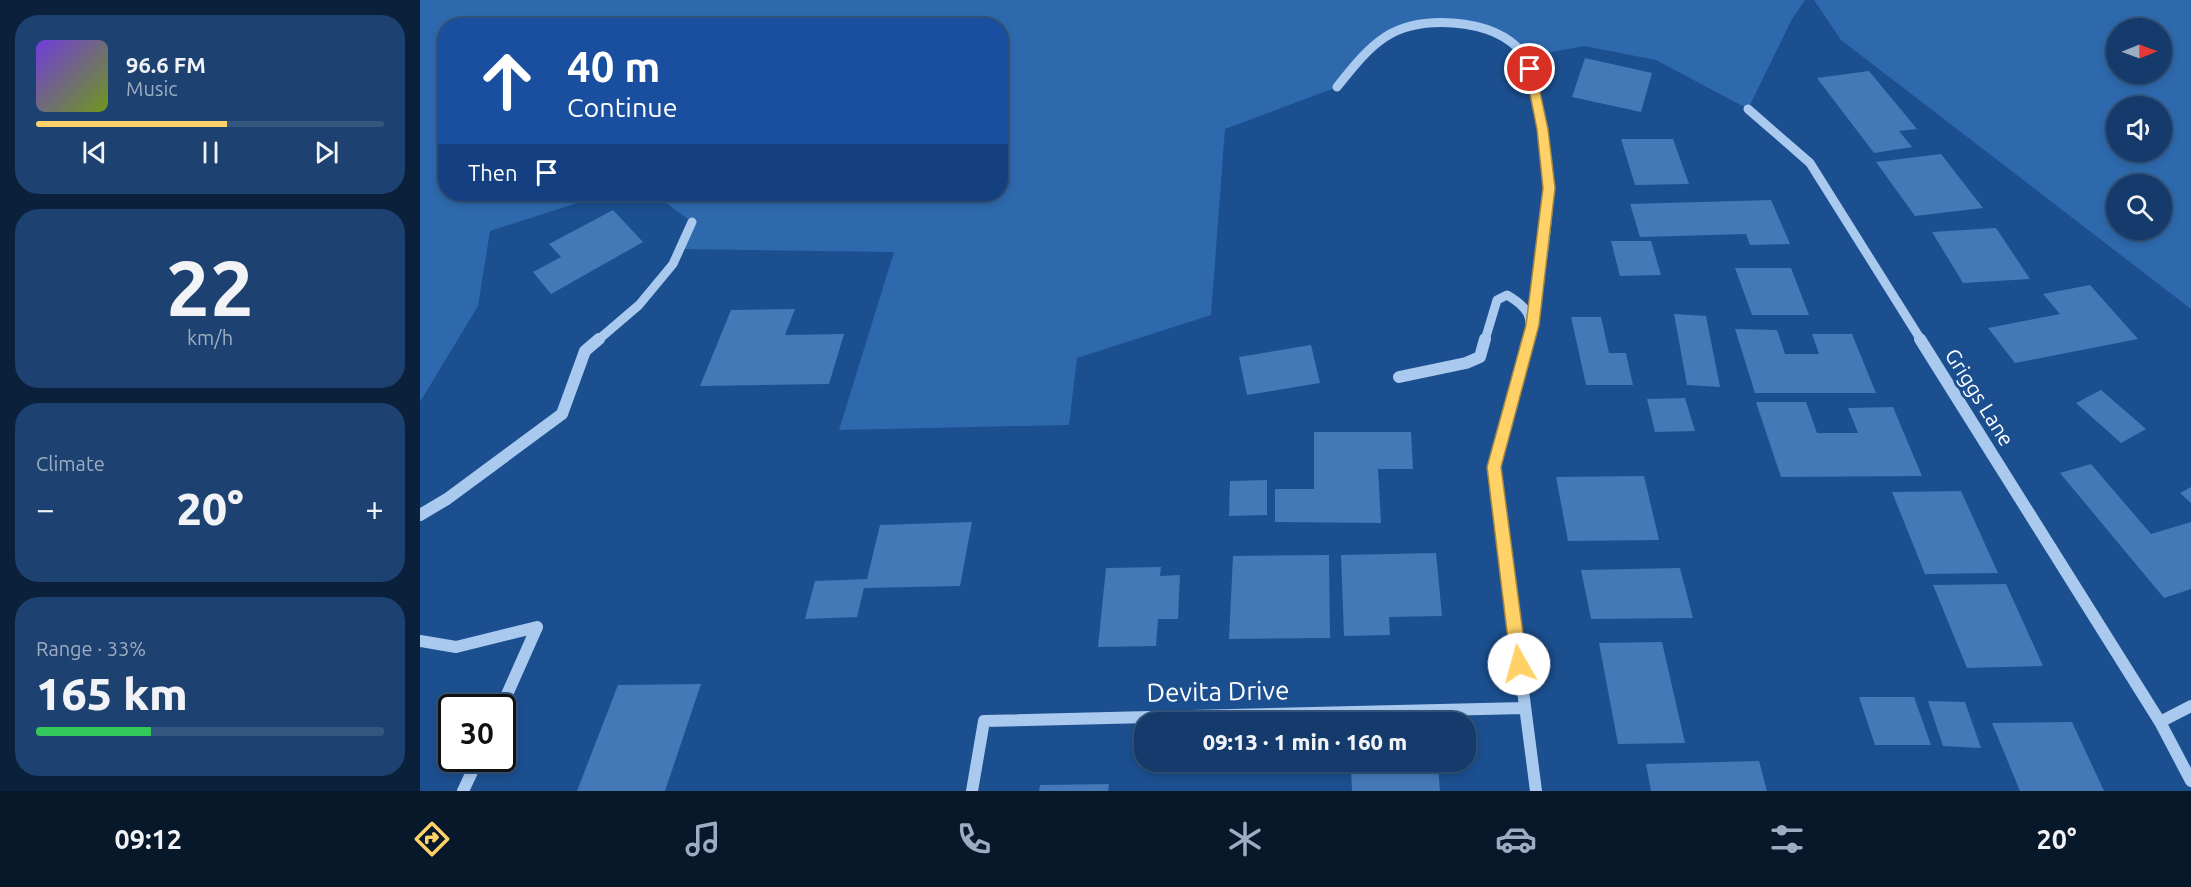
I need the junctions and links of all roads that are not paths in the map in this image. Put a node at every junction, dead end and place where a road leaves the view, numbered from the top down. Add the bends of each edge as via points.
1 (1337, 87) dead end
2 (1748, 108) dead end
3 (692, 222) dead end
4 (1532, 325) junction
5 (1399, 377) dead end
6 (420, 515) edge
7 (420, 640) edge
8 (507, 694) edge
9 (2191, 706) edge
10 (1524, 708) junction
11 (2160, 722) junction
12 (472, 772) edge
13 (2191, 781) edge
14 (463, 791) edge
15 (972, 791) edge
16 (1536, 791) edge

1 - 4 street via 1376,40 1391,30 1419,23 1468,24 1491,29 1509,39 1526,57 1543,129 1549,188
2 - 11 street, Griggs Lane via 1810,163
3 - 6 street via 673,264 639,305 585,351 562,414
4 - 5 street via 1523,304 1507,295 1497,300 1480,357
4 - 10 street via 1494,467
7 - 8 street via 456,647 537,627
9 - 11 street
10 - 15 street, Devita Drive via 984,721
10 - 16 street
11 - 13 street, Griggs Lane
12 - 14 street

